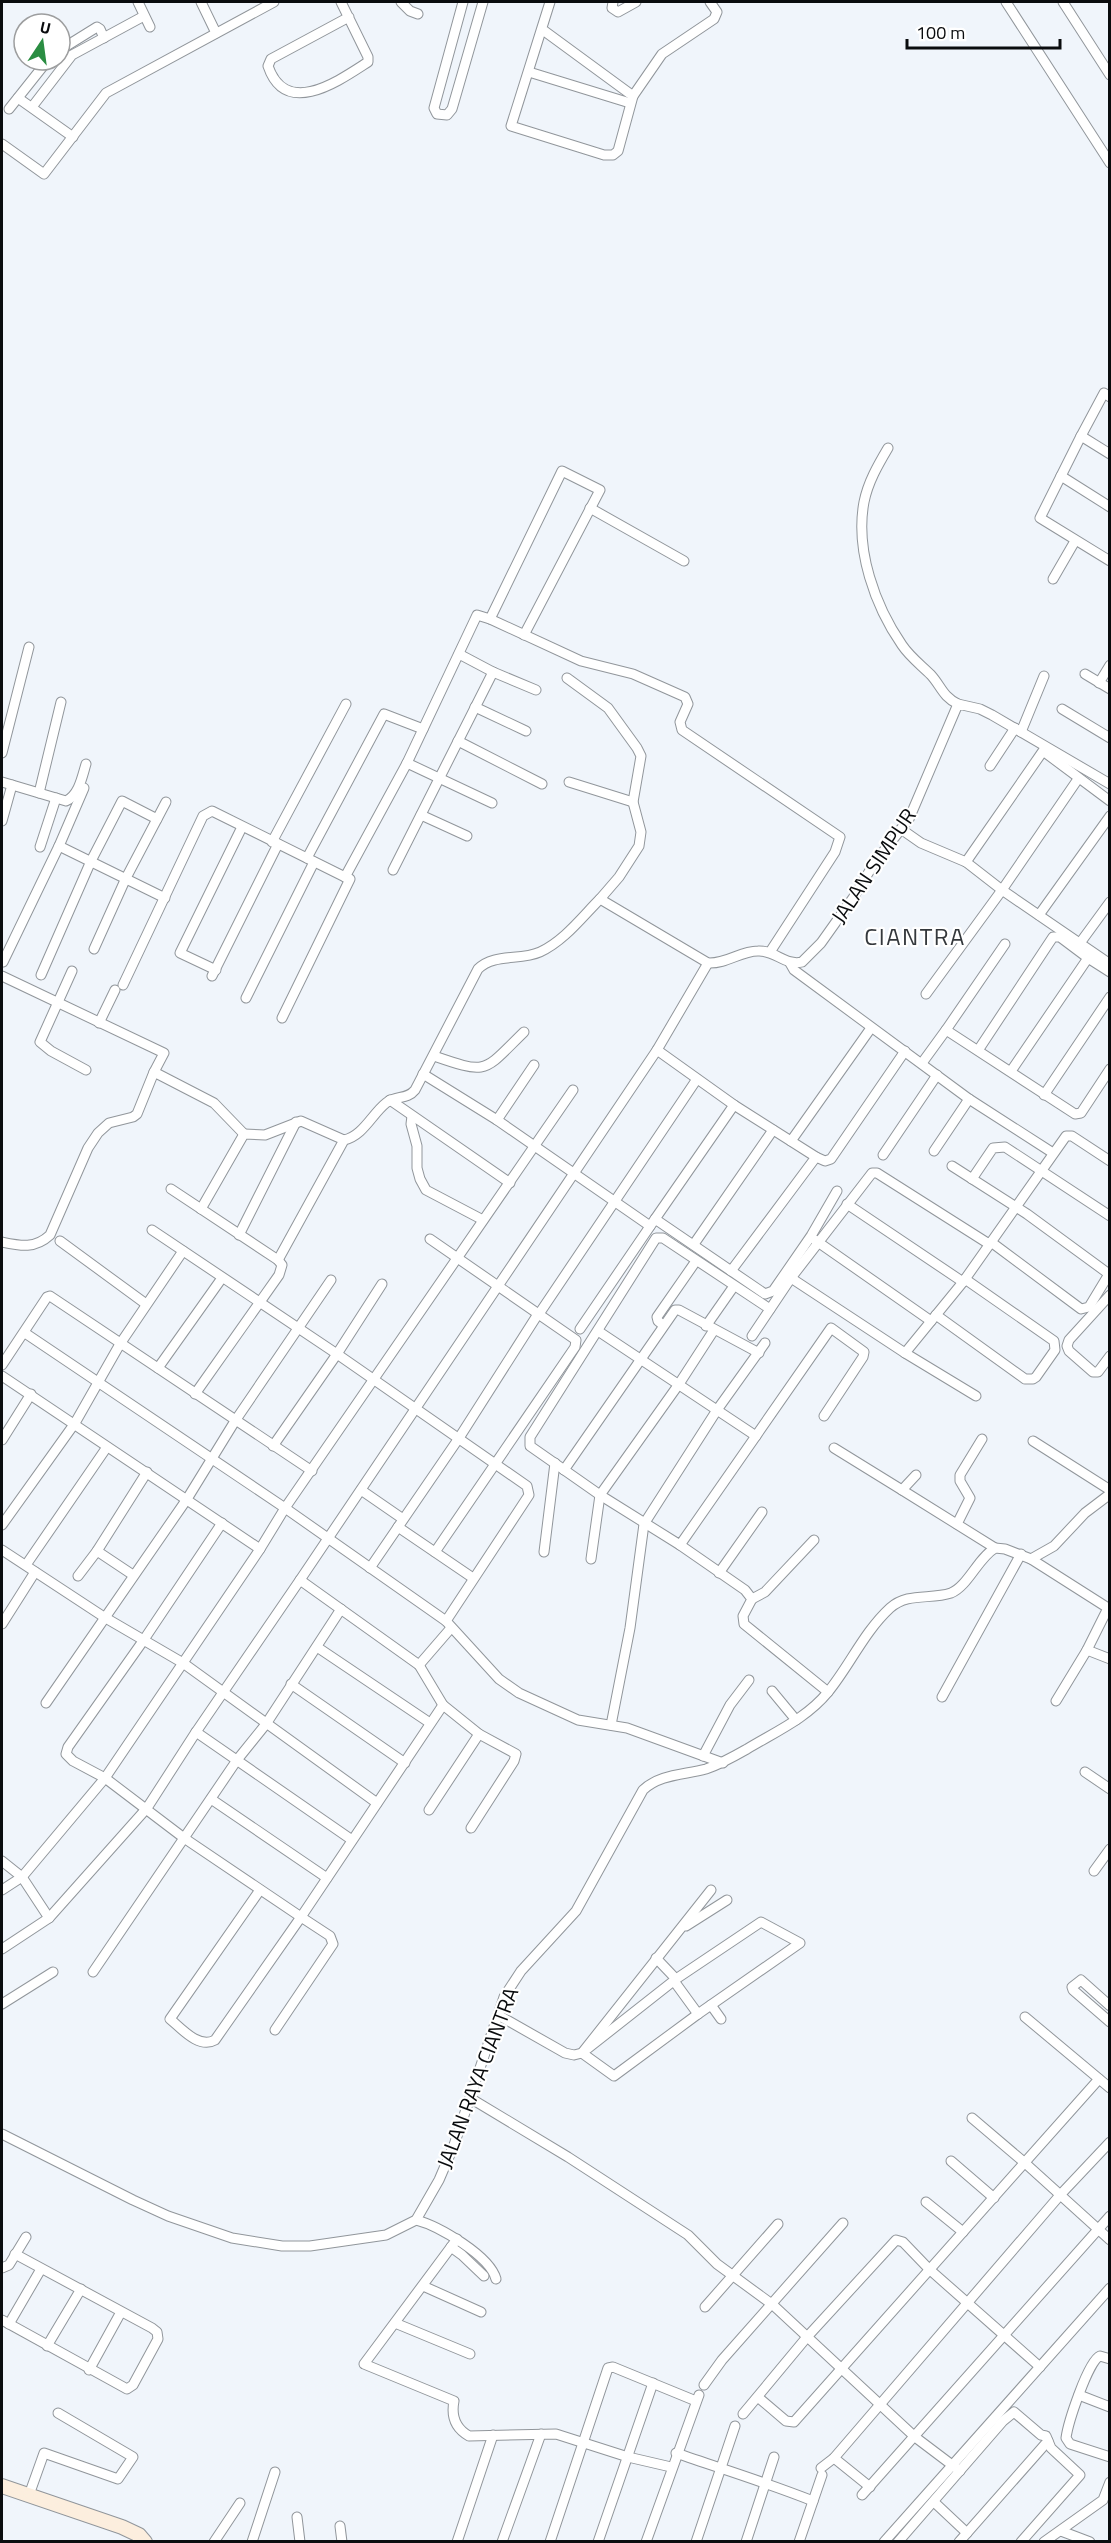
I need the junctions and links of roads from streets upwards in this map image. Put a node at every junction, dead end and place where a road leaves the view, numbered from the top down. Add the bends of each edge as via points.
1 (138, 2) edge
2 (201, 2) edge
3 (274, 2) edge
4 (341, 2) edge
5 (401, 2) edge
6 (463, 2) edge
7 (483, 2) edge
8 (550, 2) edge
9 (613, 2) edge
10 (636, 2) edge
11 (710, 2) edge
12 (1006, 2) edge
13 (1063, 2) edge
14 (418, 14) dead end
15 (144, 16) junction
16 (349, 17) junction
17 (150, 27) dead end
18 (543, 30) junction
19 (216, 33) junction
20 (104, 38) junction
21 (72, 43) edge
22 (39, 72) edge
23 (529, 72) junction
24 (1110, 75) edge
25 (18, 98) junction
26 (631, 99) junction
27 (32, 107) junction
28 (9, 109) dead end
29 (73, 137) junction
30 (2, 144) edge
31 (1110, 163) edge
32 (1108, 392) edge
33 (1081, 436) junction
34 (888, 448) dead end
35 (1110, 454) edge
36 (1061, 476) junction
37 (1110, 507) edge
38 (590, 508) junction
39 (1075, 540) junction
40 (684, 561) dead end
41 (1110, 561) edge
42 (1053, 579) dead end
43 (490, 618) junction
44 (524, 634) junction
45 (29, 647) dead end
46 (459, 654) junction
47 (1110, 665) edge
48 (493, 672) junction
49 (1085, 674) dead end
50 (1044, 676) dead end
51 (567, 678) dead end
52 (1099, 683) junction
53 (1110, 689) edge
54 (536, 690) dead end
55 (61, 702) dead end
56 (346, 704) dead end
57 (958, 704) junction
58 (475, 707) junction
59 (1062, 709) dead end
60 (423, 729) junction
61 (1018, 730) junction
62 (526, 731) dead end
63 (1110, 738) edge
64 (458, 741) junction
65 (2, 753) edge
66 (407, 763) junction
67 (86, 764) dead end
68 (990, 765) dead end
69 (438, 778) junction
70 (1078, 779) junction
71 (2, 782) edge
72 (569, 782) dead end
73 (542, 784) dead end
74 (1110, 784) edge
75 (12, 785) junction
76 (84, 788) dead end
77 (39, 793) junction
78 (56, 798) junction
79 (1110, 801) edge
80 (166, 802) dead end
81 (633, 802) junction
82 (492, 803) dead end
83 (421, 815) junction
84 (1110, 816) edge
85 (158, 819) junction
86 (2, 821) edge
87 (242, 827) junction
88 (902, 829) junction
89 (467, 836) dead end
90 (275, 843) junction
91 (40, 846) dead end
92 (59, 846) junction
93 (311, 860) junction
94 (91, 861) junction
95 (966, 862) junction
96 (393, 870) dead end
97 (345, 877) junction
98 (126, 878) junction
99 (1002, 890) junction
100 (165, 898) junction
101 (600, 899) junction
102 (1110, 902) edge
103 (1039, 915) junction
104 (1005, 944) dead end
105 (1080, 944) junction
106 (94, 949) dead end
107 (770, 952) junction
108 (1088, 958) junction
109 (3, 962) dead end
110 (708, 963) junction
111 (790, 963) junction
112 (1110, 964) edge
113 (72, 970) dead end
114 (1110, 972) edge
115 (41, 975) dead end
116 (2, 976) edge
117 (926, 994) dead end
118 (1110, 997) edge
119 (246, 998) dead end
120 (58, 1003) junction
121 (282, 1018) dead end
122 (99, 1023) junction
123 (871, 1028) junction
124 (946, 1030) junction
125 (524, 1032) dead end
126 (979, 1049) junction
127 (657, 1050) junction
128 (904, 1051) junction
129 (434, 1056) junction
130 (922, 1063) junction
131 (534, 1065) dead end
132 (86, 1070) dead end
133 (1110, 1070) edge
134 (1011, 1071) junction
135 (154, 1072) junction
136 (423, 1074) junction
137 (937, 1075) junction
138 (697, 1079) junction
139 (573, 1090) dead end
140 (1044, 1095) junction
141 (969, 1099) junction
142 (390, 1100) junction
143 (734, 1105) junction
144 (412, 1116) junction
145 (497, 1120) junction
146 (297, 1122) junction
147 (773, 1130) junction
148 (244, 1134) junction
149 (344, 1140) junction
150 (791, 1141) junction
151 (536, 1147) junction
152 (934, 1150) dead end
153 (1053, 1154) junction
154 (883, 1155) dead end
155 (816, 1157) junction
156 (1110, 1161) edge
157 (952, 1166) dead end
158 (1041, 1170) junction
159 (574, 1172) junction
160 (972, 1179) junction
161 (510, 1183) junction
162 (171, 1190) dead end
163 (837, 1191) dead end
164 (614, 1200) junction
165 (847, 1204) junction
166 (1015, 1207) junction
167 (201, 1209) junction
168 (1110, 1215) edge
169 (483, 1220) junction
170 (653, 1223) junction
171 (152, 1230) dead end
172 (239, 1235) junction
173 (430, 1239) dead end
174 (815, 1239) junction
175 (60, 1241) dead end
176 (2, 1242) edge
177 (990, 1243) junction
178 (183, 1251) junction
179 (694, 1252) junction
180 (458, 1259) junction
181 (278, 1260) junction
182 (731, 1271) junction
183 (222, 1278) junction
184 (791, 1278) junction
185 (331, 1280) dead end
186 (964, 1281) junction
187 (382, 1284) dead end
188 (734, 1286) junction
189 (497, 1287) junction
190 (1110, 1295) edge
191 (260, 1302) junction
192 (146, 1304) junction
193 (770, 1309) junction
194 (539, 1312) junction
195 (934, 1318) junction
196 (663, 1324) junction
197 (298, 1328) junction
198 (710, 1328) junction
199 (580, 1329) dead end
200 (598, 1331) junction
201 (24, 1333) junction
202 (752, 1336) dead end
203 (765, 1343) dead end
204 (120, 1344) junction
205 (759, 1353) junction
206 (905, 1353) junction
207 (337, 1354) junction
208 (1110, 1356) edge
209 (639, 1359) junction
210 (2, 1365) edge
211 (158, 1368) junction
212 (2, 1376) edge
213 (375, 1381) junction
214 (98, 1383) junction
215 (679, 1384) junction
216 (31, 1394) junction
217 (195, 1394) junction
218 (976, 1396) dead end
219 (415, 1410) junction
220 (717, 1410) junction
221 (824, 1416) dead end
222 (235, 1421) junction
223 (75, 1423) junction
224 (756, 1436) junction
225 (459, 1438) junction
226 (982, 1439) dead end
227 (2, 1440) edge
228 (1033, 1441) dead end
229 (273, 1446) junction
230 (107, 1447) junction
231 (834, 1448) dead end
232 (211, 1458) junction
233 (495, 1462) junction
234 (555, 1463) junction
235 (564, 1470) junction
236 (312, 1471) junction
237 (147, 1472) junction
238 (916, 1474) dead end
239 (902, 1490) junction
240 (361, 1491) junction
241 (1110, 1492) edge
242 (600, 1495) junction
243 (187, 1499) junction
244 (285, 1508) junction
245 (762, 1512) dead end
246 (222, 1523) junction
247 (400, 1523) junction
248 (644, 1524) junction
249 (957, 1524) junction
250 (2, 1525) edge
251 (328, 1538) junction
252 (814, 1540) dead end
253 (680, 1545) junction
254 (995, 1548) junction
255 (261, 1549) junction
256 (2, 1550) edge
257 (97, 1551) junction
258 (435, 1552) junction
259 (544, 1552) dead end
260 (1021, 1554) junction
261 (591, 1559) dead end
262 (1031, 1559) junction
263 (28, 1562) dead end
264 (370, 1568) junction
265 (35, 1572) junction
266 (719, 1573) junction
267 (133, 1575) junction
268 (78, 1576) dead end
269 (472, 1578) junction
270 (300, 1580) junction
271 (752, 1599) junction
272 (1109, 1608) edge
273 (341, 1609) junction
274 (104, 1617) junction
275 (2, 1624) edge
276 (449, 1624) junction
277 (143, 1641) junction
278 (317, 1647) junction
279 (1087, 1650) junction
280 (1110, 1659) edge
281 (183, 1664) junction
282 (419, 1665) junction
283 (749, 1680) dead end
284 (291, 1684) junction
285 (772, 1691) dead end
286 (828, 1692) junction
287 (223, 1694) junction
288 (942, 1697) dead end
289 (1056, 1701) dead end
290 (46, 1703) dead end
291 (443, 1705) junction
292 (796, 1720) junction
293 (430, 1723) junction
294 (266, 1724) junction
295 (610, 1725) junction
296 (196, 1732) junction
297 (479, 1734) junction
298 (703, 1756) junction
299 (237, 1760) junction
300 (405, 1763) junction
301 (723, 1763) junction
302 (1085, 1772) dead end
303 (105, 1778) junction
304 (1110, 1789) edge
305 (211, 1799) junction
306 (377, 1803) junction
307 (147, 1808) junction
308 (429, 1810) dead end
309 (471, 1828) dead end
310 (184, 1838) junction
311 (352, 1840) junction
312 (1110, 1849) edge
313 (2, 1861) edge
314 (1094, 1871) dead end
315 (22, 1877) junction
316 (327, 1878) junction
317 (2, 1890) edge
318 (260, 1890) junction
319 (711, 1890) dead end
320 (727, 1900) dead end
321 (300, 1917) junction
322 (49, 1918) junction
323 (678, 1931) junction
324 (2, 1949) edge
325 (656, 1958) junction
326 (53, 1972) dead end
327 (93, 1972) dead end
328 (675, 1980) junction
329 (1106, 2003) edge
330 (2, 2004) edge
331 (711, 2005) junction
332 (1095, 2010) junction
333 (698, 2014) junction
334 (498, 2015) junction
335 (1025, 2018) dead end
336 (721, 2019) dead end
337 (1110, 2022) edge
338 (275, 2030) dead end
339 (582, 2053) junction
340 (1099, 2079) junction
341 (1110, 2088) edge
342 (470, 2098) junction
343 (972, 2118) dead end
344 (2, 2134) edge
345 (1110, 2142) edge
346 (951, 2161) dead end
347 (1025, 2163) junction
348 (1061, 2194) junction
349 (994, 2198) junction
350 (926, 2202) dead end
351 (1110, 2216) edge
352 (416, 2220) junction
353 (843, 2223) dead end
354 (778, 2224) dead end
355 (1097, 2230) junction
356 (963, 2232) junction
357 (26, 2236) dead end
358 (1110, 2240) edge
359 (454, 2243) junction
360 (15, 2254) junction
361 (2, 2268) edge
362 (41, 2268) junction
363 (929, 2269) junction
364 (733, 2275) junction
365 (484, 2276) dead end
366 (496, 2279) dead end
367 (423, 2286) junction
368 (1110, 2288) edge
369 (81, 2289) junction
370 (967, 2302) junction
371 (772, 2305) junction
372 (705, 2307) dead end
373 (121, 2312) junction
374 (481, 2312) dead end
375 (5, 2322) edge
376 (395, 2323) junction
377 (807, 2337) junction
378 (1004, 2337) junction
379 (47, 2346) junction
380 (470, 2354) dead end
381 (1110, 2358) edge
382 (1040, 2367) junction
383 (841, 2369) junction
384 (89, 2370) junction
385 (652, 2383) junction
386 (704, 2385) dead end
387 (1079, 2395) junction
388 (759, 2398) junction
389 (880, 2405) junction
390 (1110, 2407) edge
391 (58, 2413) dead end
392 (743, 2414) dead end
393 (735, 2426) dead end
394 (541, 2434) junction
395 (494, 2435) junction
396 (915, 2436) junction
397 (1048, 2441) junction
398 (583, 2443) junction
399 (676, 2453) junction
400 (628, 2457) junction
401 (774, 2457) dead end
402 (1110, 2457) edge
403 (834, 2458) junction
404 (952, 2463) junction
405 (671, 2467) junction
406 (721, 2469) junction
407 (960, 2471) junction
408 (275, 2472) dead end
409 (765, 2481) junction
410 (1110, 2482) edge
411 (2, 2486) edge
412 (870, 2487) junction
413 (29, 2495) junction
414 (862, 2495) dead end
415 (813, 2501) junction
416 (1106, 2501) edge
417 (934, 2502) junction
418 (240, 2503) dead end
419 (297, 2517) dead end
420 (340, 2526) dead end
421 (1061, 2531) junction
422 (965, 2538) edge
423 (146, 2541) edge
424 (214, 2541) edge
425 (252, 2541) edge
426 (300, 2541) edge
427 (342, 2541) edge
428 (457, 2541) edge
429 (502, 2541) edge
430 (550, 2541) edge
431 (598, 2541) edge
432 (646, 2541) edge
433 (696, 2541) edge
434 (746, 2541) edge
435 (800, 2541) edge
436 (884, 2541) edge
437 (898, 2541) edge
438 (1021, 2541) edge
439 (1044, 2541) edge
440 (1090, 2541) edge

1 - 15 street
2 - 19 street
3 - 19 street
4 - 16 street
5 - 14 street
6 - 7 street via 434,108 437,114 447,116
8 - 18 street
9 - 10 street via 612,8 618,12
11 - 26 street via 717,12 714,19 662,54
12 - 31 street
13 - 24 street
15 - 17 street
15 - 20 street
16 - 16 street via 368,62 321,90 298,92 280,86 269,70 272,59
18 - 23 street
18 - 26 street
19 - 29 street via 106,93
20 - 21 street via 97,27
20 - 27 street via 72,55
22 - 25 street
23 - 26 street
23 - 26 street via 511,126 604,155 618,151
25 - 27 street
25 - 28 street
27 - 29 street
29 - 30 street via 44,175
32 - 33 street
33 - 35 street
33 - 36 street
34 - 57 street via 874,472 863,509 868,572 887,621 903,647 932,676 945,696
36 - 37 street
36 - 39 street via 1040,518
38 - 40 street
38 - 43 street via 600,489 562,471
38 - 44 street
39 - 41 street
39 - 42 street
43 - 44 street
43 - 46 street via 477,615
44 - 107 street via 581,661 633,674 685,697 688,704 680,722 682,730 840,837 835,852
45 - 65 street
46 - 48 street
46 - 60 street
47 - 52 street
48 - 54 street
48 - 58 street
49 - 52 street
50 - 61 street
51 - 81 street via 608,708 639,751
52 - 53 street
55 - 77 street
56 - 90 street
57 - 61 street via 980,709
57 - 88 street, JALAN SIMPUR via 913,812
58 - 62 street
58 - 64 street
59 - 63 street
60 - 66 street
60 - 93 street via 384,714
61 - 68 street
61 - 74 street
64 - 69 street
64 - 73 street
66 - 69 street
66 - 97 street
67 - 78 street via 73,796 66,801
69 - 82 street
69 - 83 street
70 - 79 street
70 - 95 street via 1043,751
70 - 99 street
71 - 75 street
72 - 81 street
75 - 77 street
75 - 86 street
76 - 92 street
77 - 78 street
78 - 91 street
80 - 85 street
81 - 101 street via 641,832 639,846
83 - 89 street
83 - 96 street
84 - 103 street
85 - 94 street via 122,801
85 - 98 street
87 - 90 street
87 - 90 street via 180,953 214,973
87 - 100 street via 212,811 203,816
88 - 95 street via 931,848
88 - 111 street, JALAN SIMPUR via 875,861 821,943 802,962
90 - 93 street
92 - 94 street
92 - 109 street
93 - 97 street
93 - 119 street
94 - 98 street
94 - 115 street
95 - 99 street
97 - 121 street via 350,879
98 - 100 street
98 - 106 street
99 - 103 street
99 - 117 street
100 - 122 street
101 - 110 street
101 - 129 street via 545,950 526,957 492,960 481,966
102 - 105 street
103 - 105 street
104 - 124 street
105 - 112 street
107 - 110 street via 752,951 724,962
107 - 111 street
108 - 114 street
108 - 126 street via 1060,937 1053,937
108 - 134 street
110 - 127 street
111 - 123 street
113 - 120 street
116 - 120 street
118 - 140 street
120 - 122 street
120 - 132 street via 39,1042
122 - 135 street via 164,1053
123 - 128 street
123 - 150 street
124 - 126 street
124 - 130 street
125 - 129 street via 483,1068
126 - 134 street
127 - 138 street
127 - 159 street
128 - 130 street
128 - 155 street via 831,1159
129 - 136 street
130 - 137 street
131 - 145 street
133 - 140 street via 1080,1113 1072,1113
134 - 140 street
135 - 148 street via 214,1103
135 - 176 street via 137,1114 104,1126 88,1148 50,1234 42,1243 30,1246
136 - 142 street via 411,1095
136 - 145 street
137 - 141 street
137 - 154 street
138 - 143 street
138 - 164 street
139 - 151 street
141 - 152 street
141 - 153 street
142 - 144 street
142 - 149 street via 354,1137
143 - 147 street
143 - 170 street
144 - 161 street
144 - 169 street via 417,1168 426,1190
145 - 151 street
146 - 148 street via 267,1134
146 - 149 street
146 - 172 street
147 - 150 street
147 - 179 street
148 - 167 street
149 - 181 street
150 - 155 street
151 - 159 street
151 - 161 street
153 - 156 street via 1070,1135
153 - 158 street
155 - 182 street
157 - 160 street
158 - 160 street via 997,1146
158 - 166 street
158 - 168 street
159 - 164 street
159 - 189 street
160 - 166 street
161 - 169 street
162 - 167 street
163 - 174 street
164 - 170 street
164 - 194 street
165 - 174 street
165 - 177 street via 868,1176 878,1173
165 - 186 street
166 - 177 street
166 - 177 street via 1108,1272 1089,1307 1078,1307
167 - 172 street
169 - 180 street
170 - 179 street
170 - 199 street
171 - 178 street
172 - 181 street
173 - 180 street
174 - 182 street via 771,1292 764,1293
174 - 184 street
174 - 195 street
175 - 192 street
177 - 186 street
178 - 183 street
178 - 192 street
179 - 182 street
179 - 188 street
179 - 196 street via 676,1293 660,1312 657,1319
179 - 200 street via 663,1238 654,1239
180 - 189 street
180 - 213 street
181 - 191 street via 282,1270
183 - 191 street
183 - 211 street
184 - 193 street
184 - 206 street
185 - 197 street
186 - 195 street
186 - 195 street via 1054,1341 1055,1350 1036,1377 1026,1379
187 - 207 street
188 - 193 street
188 - 198 street
189 - 194 street
189 - 219 street
190 - 208 street via 1067,1346 1094,1372
191 - 197 street
191 - 217 street
192 - 204 street
193 - 202 street
194 - 225 street
194 - 233 street via 575,1337 576,1343
195 - 206 street
196 - 198 street via 676,1309
196 - 209 street
197 - 207 street
197 - 222 street
198 - 205 street
198 - 215 street
200 - 209 street
200 - 234 street via 529,1440 531,1447
201 - 204 street via 50,1296
201 - 210 street
201 - 214 street
203 - 205 street
204 - 211 street
204 - 214 street
205 - 220 street
206 - 218 street
207 - 213 street
207 - 229 street
209 - 215 street
209 - 235 street
211 - 217 street
212 - 216 street
213 - 219 street
213 - 236 street
214 - 223 street
214 - 232 street
215 - 220 street
215 - 242 street
216 - 223 street
216 - 227 street
217 - 222 street
219 - 225 street
219 - 240 street
220 - 224 street
220 - 248 street
221 - 224 street via 864,1352 831,1328
222 - 229 street
222 - 232 street
223 - 230 street
223 - 250 street
224 - 253 street
225 - 233 street
225 - 247 street
226 - 249 street via 960,1475 970,1498
228 - 241 street
229 - 236 street
230 - 237 street
230 - 263 street
231 - 239 street
232 - 243 street
232 - 244 street
233 - 258 street
233 - 269 street via 527,1486 529,1494
234 - 235 street
234 - 259 street
235 - 242 street
236 - 244 street
237 - 243 street
237 - 257 street
238 - 239 street
239 - 249 street
240 - 247 street
240 - 251 street
241 - 262 street via 1054,1546
242 - 248 street
242 - 261 street
243 - 246 street
243 - 267 street
244 - 251 street
244 - 255 street
245 - 266 street
246 - 255 street
246 - 277 street
247 - 258 street
247 - 264 street
248 - 253 street
248 - 295 street via 630,1628
249 - 254 street
251 - 264 street
251 - 270 street
252 - 271 street via 765,1592
253 - 266 street
254 - 260 street
254 - 286 street, JALAN RAYA CIANTRA via 955,1590 914,1597 892,1607 872,1627
255 - 281 street
256 - 265 street
257 - 267 street
257 - 268 street
258 - 269 street
260 - 262 street
260 - 288 street
262 - 272 street
264 - 276 street
265 - 274 street
265 - 275 street
266 - 271 street via 743,1587
267 - 274 street
269 - 276 street
270 - 273 street
270 - 287 street
271 - 286 street via 743,1616 744,1624
272 - 279 street
273 - 278 street
273 - 282 street
274 - 277 street
274 - 290 street
276 - 282 street
276 - 295 street via 499,1679 519,1693 578,1720
277 - 281 street
277 - 303 street via 66,1754
278 - 284 street
278 - 293 street
279 - 280 street
279 - 289 street
281 - 287 street
281 - 303 street
282 - 291 street
283 - 298 street via 730,1705
284 - 294 street
284 - 300 street
285 - 292 street
286 - 292 street, JALAN RAYA CIANTRA
287 - 294 street
287 - 296 street
291 - 293 street
291 - 297 street
292 - 301 street, JALAN RAYA CIANTRA
293 - 300 street
294 - 299 street
294 - 306 street
295 - 298 street
296 - 299 street
296 - 307 street
297 - 308 street
297 - 309 street via 517,1756
298 - 301 street
299 - 305 street
299 - 311 street
300 - 306 street
301 - 334 street, JALAN RAYA CIANTRA via 664,1777 642,1790 576,1911 517,1976
302 - 304 street
303 - 307 street
303 - 315 street
305 - 310 street
305 - 316 street
306 - 311 street
307 - 310 street
307 - 322 street
310 - 318 street
310 - 327 street
311 - 316 street
312 - 314 street
313 - 315 street
315 - 317 street
315 - 322 street
316 - 321 street
318 - 321 street
318 - 321 street via 170,2019 199,2042 215,2040
319 - 323 street
320 - 323 street
321 - 338 street via 330,1936 333,1944
322 - 324 street
323 - 325 street
325 - 328 street
325 - 339 street
326 - 330 street
328 - 331 street via 761,1922 800,1943
328 - 333 street
328 - 339 street
329 - 332 street
329 - 332 street via 1081,1980 1072,1986
331 - 333 street
331 - 336 street
332 - 337 street
333 - 339 street via 614,2076
334 - 339 street via 565,2054
334 - 342 street, JALAN RAYA CIANTRA
335 - 340 street
340 - 341 street
340 - 347 street
342 - 352 street, JALAN RAYA CIANTRA via 448,2161
342 - 364 street via 688,2235 709,2258
343 - 347 street
344 - 352 street via 123,2196 232,2238 310,2246 386,2235
345 - 348 street
346 - 349 street
347 - 348 street
347 - 349 street
348 - 355 street
348 - 370 street
349 - 356 street
350 - 356 street
351 - 355 street
352 - 359 street via 427,2223
353 - 371 street
354 - 364 street
355 - 358 street
355 - 378 street
356 - 363 street
357 - 360 street
359 - 365 street
359 - 366 street via 488,2264
359 - 367 street
360 - 361 street
360 - 362 street
362 - 369 street
362 - 375 street
363 - 370 street
363 - 377 street via 903,2242 892,2241
363 - 383 street
364 - 371 street
364 - 372 street
367 - 374 street
367 - 376 street
368 - 382 street
369 - 373 street
369 - 379 street
370 - 378 street
370 - 389 street
371 - 377 street
371 - 386 street
373 - 384 street
373 - 384 street via 155,2330 158,2340 129,2389
375 - 379 street
376 - 380 street
376 - 395 street via 364,2364 454,2401 454,2421 469,2436
377 - 383 street
377 - 388 street
378 - 382 street
378 - 396 street
379 - 384 street
381 - 387 street via 1096,2358
382 - 404 street
383 - 388 street via 794,2422 786,2421
383 - 389 street
385 - 398 street via 608,2368
385 - 399 street via 697,2398
385 - 400 street
387 - 390 street
387 - 402 street via 1067,2441
388 - 392 street
389 - 396 street
389 - 403 street
391 - 413 street via 133,2457 118,2479 44,2453
393 - 406 street
394 - 395 street
394 - 398 street via 556,2434
394 - 429 street
395 - 428 street
396 - 404 street
396 - 412 street
397 - 407 street via 1014,2412
397 - 422 street
397 - 438 street via 1079,2471 1079,2477
398 - 400 street
398 - 430 street
399 - 405 street
399 - 406 street
400 - 405 street
400 - 431 street
401 - 409 street
403 - 412 street
403 - 415 street via 822,2471
404 - 407 street
404 - 436 street
405 - 432 street
406 - 409 street
406 - 433 street
407 - 417 street
408 - 425 street
409 - 415 street
409 - 434 street
410 - 416 street
411 - 413 street
412 - 414 street
413 - 423 street via 131,2530
415 - 435 street
416 - 421 street
417 - 422 street
417 - 437 street
418 - 424 street
419 - 426 street
420 - 427 street
421 - 439 street
421 - 440 street

